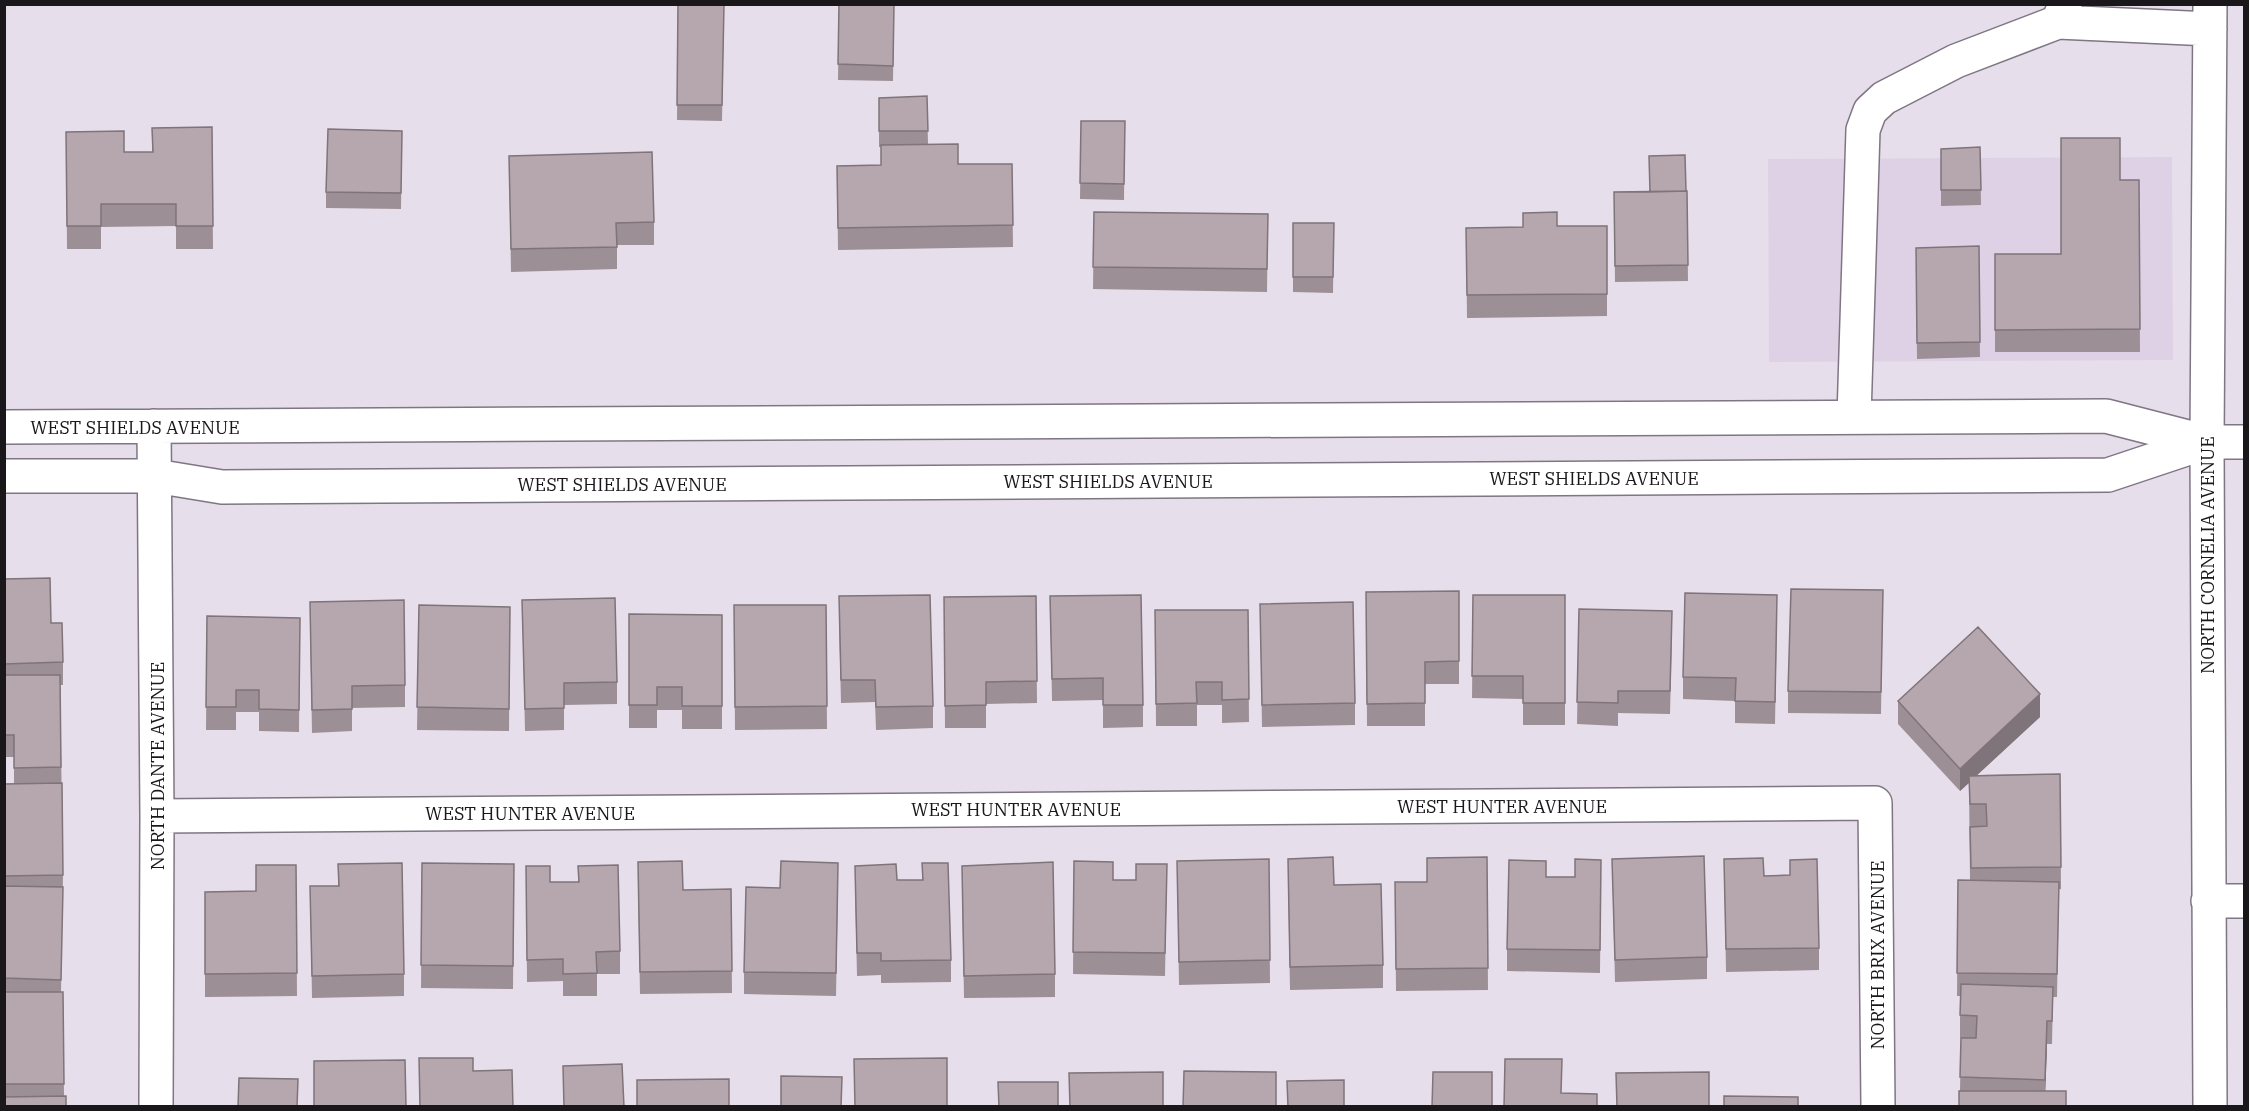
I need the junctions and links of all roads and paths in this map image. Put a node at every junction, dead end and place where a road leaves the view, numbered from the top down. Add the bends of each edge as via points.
1 (2061, 13) edge
2 (2210, 17) edge
3 (1854, 417) junction
4 (154, 426) junction
5 (4, 427) edge
6 (2207, 442) junction
7 (2244, 442) edge
8 (4, 476) edge
9 (155, 476) junction
10 (1875, 803) joint
11 (157, 816) junction
12 (2208, 901) junction
13 (2244, 901) edge
14 (156, 1107) edge
15 (1878, 1107) edge
16 (2210, 1107) edge

1 - 2 street
1 - 3 street via 1956,61 1884,98 1870,111 1863,130
2 - 6 street, NORTH CORNELIA AVENUE
3 - 4 street, WEST SHIELDS AVENUE
3 - 6 street, WEST SHIELDS AVENUE via 2106,416
4 - 5 street, WEST SHIELDS AVENUE
4 - 9 street, NORTH DANTE AVENUE
6 - 7 street, WEST SHIELDS AVENUE
6 - 9 street, WEST SHIELDS AVENUE via 2108,475 222,487
6 - 12 street, NORTH CORNELIA AVENUE
8 - 9 street, WEST SHIELDS AVENUE
9 - 11 street, NORTH DANTE AVENUE
10 - 11 street, WEST HUNTER AVENUE
10 - 15 street, NORTH BRIX AVENUE
11 - 14 street, NORTH DANTE AVENUE
12 - 13 street
12 - 16 street, NORTH CORNELIA AVENUE

